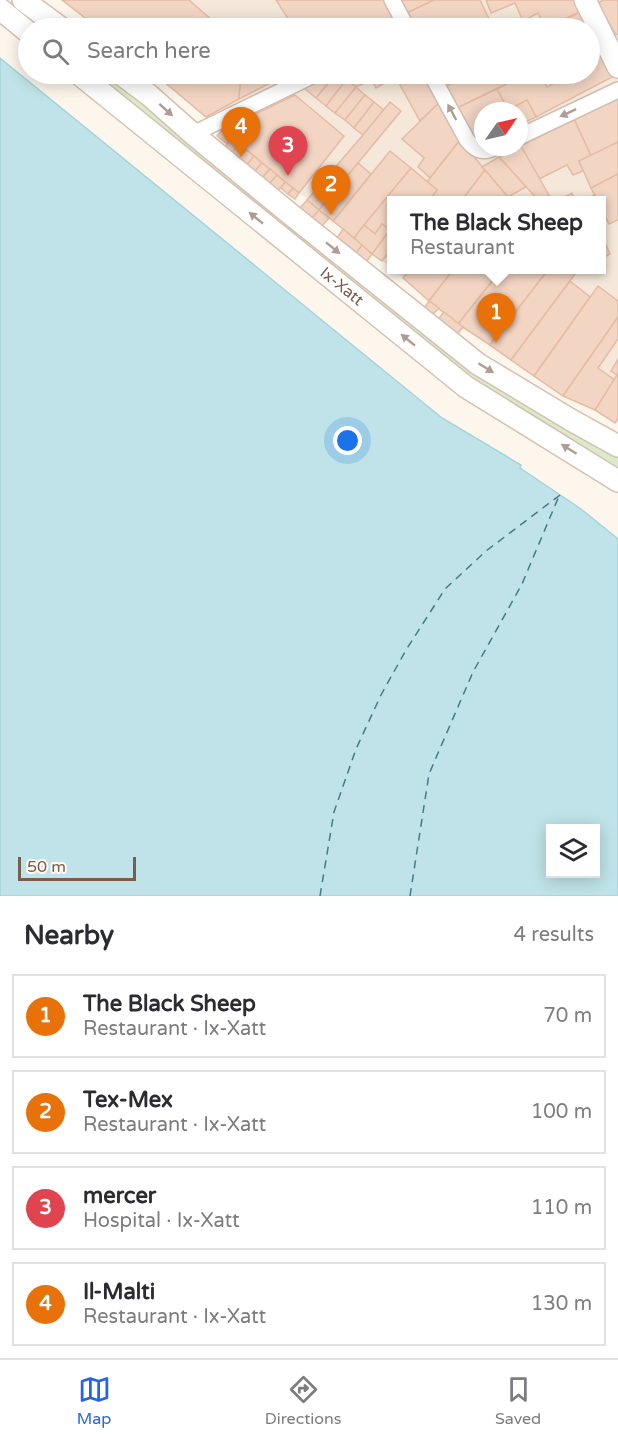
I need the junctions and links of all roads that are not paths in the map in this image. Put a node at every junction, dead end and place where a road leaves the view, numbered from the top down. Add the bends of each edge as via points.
1 (23, 0) edge
2 (392, 0) edge
3 (585, 0) edge
4 (0, 9) edge
5 (47, 18) edge
6 (402, 18) edge
7 (594, 18) edge
8 (18, 24) edge
9 (600, 30) edge
10 (618, 67) edge
11 (91, 84) edge
12 (134, 84) edge
13 (296, 84) edge
14 (436, 84) edge
15 (618, 90) edge
16 (528, 133) edge
17 (193, 134) junction
18 (474, 149) edge
19 (618, 446) edge
20 (618, 481) edge

1 - 5 main road
2 - 6 street
3 - 7 main road
4 - 8 main road
9 - 10 main road
20 -> 11 main road, Ix-Xatt via 466,387
12 -> 17 main road, Ix-Xatt
13 - 17 street
18 -> 14 street
15 -> 16 street
17 -> 19 main road, Ix-Xatt via 478,364

